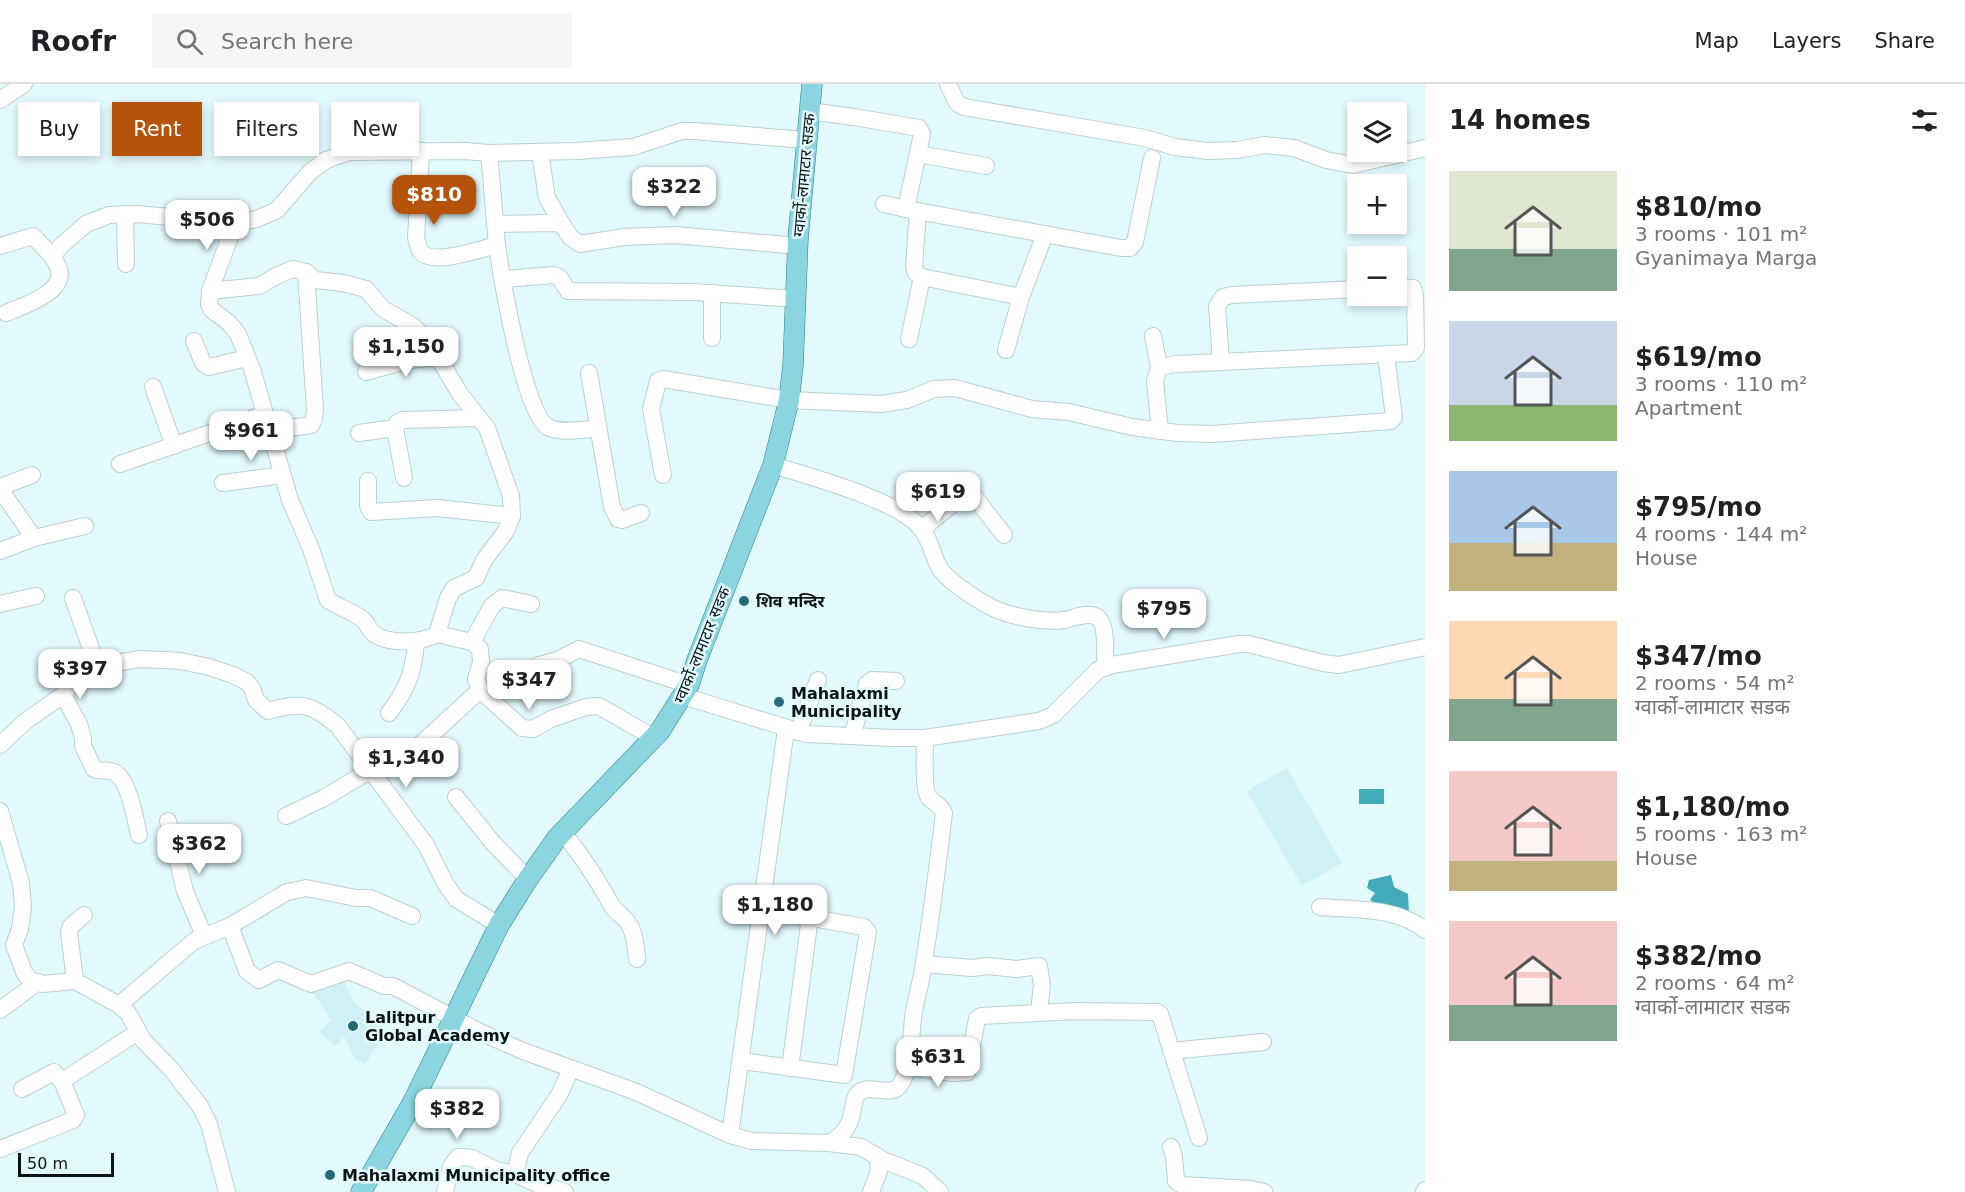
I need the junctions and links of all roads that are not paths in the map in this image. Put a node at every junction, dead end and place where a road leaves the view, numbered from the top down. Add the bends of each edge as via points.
1 (24, 84) edge
2 (812, 84) edge
3 (948, 84) edge
4 (0, 100) edge
5 (809, 111) junction
6 (806, 140) junction
7 (1425, 148) edge
8 (421, 151) junction
9 (540, 152) junction
10 (489, 153) junction
11 (918, 154) junction
12 (1152, 158) dead end
13 (986, 166) dead end
14 (884, 204) dead end
15 (912, 210) junction
16 (125, 214) junction
17 (235, 223) junction
18 (496, 224) junction
19 (562, 224) junction
20 (1045, 234) junction
21 (498, 245) junction
22 (0, 246) edge
23 (798, 246) junction
24 (52, 256) junction
25 (126, 264) dead end
26 (306, 272) junction
27 (922, 276) junction
28 (504, 279) junction
29 (1407, 288) edge
30 (1347, 290) edge
31 (210, 291) junction
32 (712, 293) junction
33 (1021, 297) junction
34 (795, 298) junction
35 (6, 313) dead end
36 (1153, 336) dead end
37 (712, 338) dead end
38 (909, 339) dead end
39 (194, 341) dead end
40 (1006, 350) dead end
41 (1386, 355) junction
42 (439, 357) junction
43 (247, 358) junction
44 (1221, 362) junction
45 (1159, 368) junction
46 (366, 372) dead end
47 (589, 373) dead end
48 (153, 387) dead end
49 (789, 400) junction
50 (479, 418) junction
51 (267, 422) junction
52 (395, 428) junction
53 (598, 429) junction
54 (1160, 431) junction
55 (359, 433) dead end
56 (174, 446) junction
57 (120, 464) dead end
58 (773, 465) junction
59 (32, 475) dead end
60 (283, 475) junction
61 (663, 475) dead end
62 (404, 478) dead end
63 (368, 481) dead end
64 (223, 483) dead end
65 (0, 488) edge
66 (640, 513) dead end
67 (512, 516) junction
68 (85, 526) dead end
69 (922, 529) junction
70 (1004, 535) dead end
71 (34, 538) junction
72 (0, 551) edge
73 (36, 596) dead end
74 (73, 598) dead end
75 (0, 604) edge
76 (531, 604) dead end
77 (437, 634) junction
78 (416, 641) junction
79 (471, 642) junction
80 (1425, 647) edge
81 (96, 663) junction
82 (539, 665) dead end
83 (1105, 668) junction
84 (818, 680) dead end
85 (896, 681) dead end
86 (480, 690) junction
87 (686, 690) junction
88 (63, 695) junction
89 (389, 712) dead end
90 (792, 730) junction
91 (852, 736) junction
92 (654, 738) junction
93 (925, 738) junction
94 (421, 744) dead end
95 (0, 745) edge
96 (371, 770) junction
97 (456, 797) dead end
98 (0, 811) edge
99 (286, 816) dead end
100 (168, 821) dead end
101 (562, 832) junction
102 (139, 835) dead end
103 (528, 879) junction
104 (1320, 907) dead end
105 (760, 909) junction
106 (84, 915) dead end
107 (412, 916) dead end
108 (810, 917) junction
109 (500, 925) junction
110 (230, 926) junction
111 (1425, 930) edge
112 (204, 936) junction
113 (636, 959) dead end
114 (924, 964) junction
115 (75, 981) junction
116 (38, 982) junction
117 (119, 1005) junction
118 (0, 1010) edge
119 (1039, 1012) junction
120 (453, 1019) junction
121 (138, 1032) junction
122 (1263, 1042) dead end
123 (1171, 1051) junction
124 (742, 1061) junction
125 (909, 1067) junction
126 (790, 1068) junction
127 (571, 1069) junction
128 (62, 1081) junction
129 (22, 1089) dead end
130 (730, 1136) junction
131 (1199, 1138) dead end
132 (829, 1143) junction
133 (1171, 1147) dead end
134 (0, 1149) edge
135 (878, 1157) junction
136 (515, 1174) junction
137 (934, 1187) edge
138 (543, 1190) edge
139 (227, 1192) edge
140 (361, 1192) edge
141 (446, 1192) edge
142 (565, 1192) edge
143 (871, 1192) edge
144 (1264, 1192) edge

1 - 4 street
2 - 5 main road, ग्वार्को-लामाटार सडक
3 - 7 street via 957,103 964,107 1207,151 1265,145 1294,148 1353,165
5 - 6 main road, ग्वार्को-लामाटार सडक
5 - 11 street via 919,128 922,134
6 - 9 street via 682,131 633,147
6 - 23 main road, ग्वार्को-लामाटार सडक
8 - 10 street
8 - 17 street via 336,155 310,172 277,210
8 - 21 street via 416,238 420,251 428,257 443,258
9 - 10 street
9 - 19 street via 547,198
10 - 18 street
11 - 13 street
11 - 15 street
12 - 20 street via 1135,242 1130,248
14 - 15 street
15 - 20 street
15 - 27 street via 914,267
16 - 17 street
16 - 24 street via 86,224
16 - 25 street
17 - 31 street
18 - 19 street
18 - 21 street
19 - 23 street via 580,244 675,235
20 - 33 street
21 - 28 street
22 - 24 street via 33,236
23 - 34 main road, ग्वार्को-लामाटार सडक
24 - 35 street via 60,271 56,286 35,301
26 - 31 street via 293,269 259,286
26 - 42 street via 315,280 366,289 383,309 420,333
26 - 51 street via 314,419 311,425
27 - 33 street
27 - 38 street
28 - 32 street via 554,275 568,291 574,292
28 - 53 street via 517,353 531,402 541,420 558,430
29 - 41 street via 1413,288 1415,296 1416,348 1412,353
30 - 44 street via 1223,297 1217,306
31 - 43 street via 212,310 238,334
32 - 34 street
32 - 37 street
33 - 40 street
34 - 49 main road, ग्वार्को-लामाटार सडक
36 - 45 street
39 - 43 street via 203,363 209,367
41 - 44 street
41 - 54 street via 1394,417 1391,421 1212,434
42 - 46 street via 409,360
42 - 50 street
43 - 51 street
44 - 45 street
45 - 54 street via 1155,381
47 - 53 street
48 - 56 street
49 - 54 street via 881,404 955,388 1032,409 1069,412
49 - 58 main road, ग्वार्को-लामाटार सडक
49 - 61 street via 658,381 651,409
50 - 52 street via 403,420
50 - 67 street via 495,449
51 - 56 street
51 - 60 street
52 - 55 street
52 - 62 street
53 - 66 street via 612,507 618,519
56 - 57 street
58 - 69 street via 874,500 899,511
58 - 87 main road, ग्वार्को-लामाटार सडक
59 - 65 street
60 - 64 street
60 - 78 street via 328,600 364,620 374,633 389,639
63 - 67 street via 371,512 437,508
65 - 71 street
67 - 77 street via 476,578 454,588
68 - 71 street
69 - 70 street via 968,494 973,495
69 - 83 street via 941,571 990,607 1041,621 1092,615 1099,618 1103,625
71 - 72 street
73 - 75 street
74 - 81 street
76 - 79 street via 502,598 492,606
77 - 78 street
77 - 79 street
78 - 89 street via 408,685
79 - 86 street via 480,649 476,679
80 - 83 street via 1339,665 1239,644
81 - 88 street via 81,669
81 - 96 street via 181,661 233,675 247,682 267,711 288,704 321,712 338,726
82 - 87 street via 579,649
83 - 93 street via 1098,670 1053,715 1040,721
84 - 90 street
85 - 91 street via 872,680 867,684
86 - 92 street via 522,728 533,729 551,719 599,706
86 - 94 street
87 - 90 street
87 - 92 main road, ग्वार्को-लामाटार सडक
88 - 95 street
88 - 102 street via 79,724 93,769 115,772 121,779
90 - 91 street
90 - 105 street
91 - 93 street
92 - 101 main road, ग्वार्को-लामाटार सडक
93 - 114 street via 926,790 944,813
96 - 99 street
96 - 109 street via 426,845 456,899
97 - 103 street
98 - 116 street via 21,883 23,907 14,945 24,972 30,980
100 - 112 street via 185,891
101 - 103 main road, ग्वार्को-लामाटार सडक
101 - 113 street via 581,854 614,909 629,923
103 - 109 main road, ग्वार्को-लामाटार सडक
104 - 111 street via 1388,914
105 - 108 street
105 - 124 street
106 - 115 street via 69,933
107 - 110 street via 369,898 306,888 287,892
108 - 126 street
108 - 126 street via 864,927 868,932 845,1073 842,1076
109 - 120 main road, ग्वार्को-लामाटार सडक
110 - 112 street
110 - 120 street via 247,971 259,980 278,970 311,984 349,971 393,986
112 - 117 street
114 - 119 street via 1016,969 1039,966
114 - 125 street via 914,1011
115 - 116 street
115 - 117 street
116 - 118 street
117 - 121 street
119 - 123 street via 1156,1012 1160,1014
119 - 125 street via 979,1017 967,1072
120 - 127 street
120 - 140 main road, ग्वार्को-लामाटार सडक via 413,1102
121 - 128 street
121 - 139 street via 200,1106 218,1152
122 - 123 street
123 - 131 street
124 - 126 street
124 - 130 street
125 - 132 street via 894,1090 859,1092 849,1125
127 - 130 street via 634,1091
127 - 136 street via 559,1095 520,1153
128 - 129 street via 54,1072
128 - 134 street via 76,1118
130 - 132 street via 752,1141
132 - 135 street via 861,1147
133 - 144 street via 1176,1181 1182,1185
135 - 137 street via 923,1176
135 - 143 street via 879,1171
136 - 138 street
136 - 141 street via 472,1158 458,1157 451,1166
138 - 142 street via 550,1187

